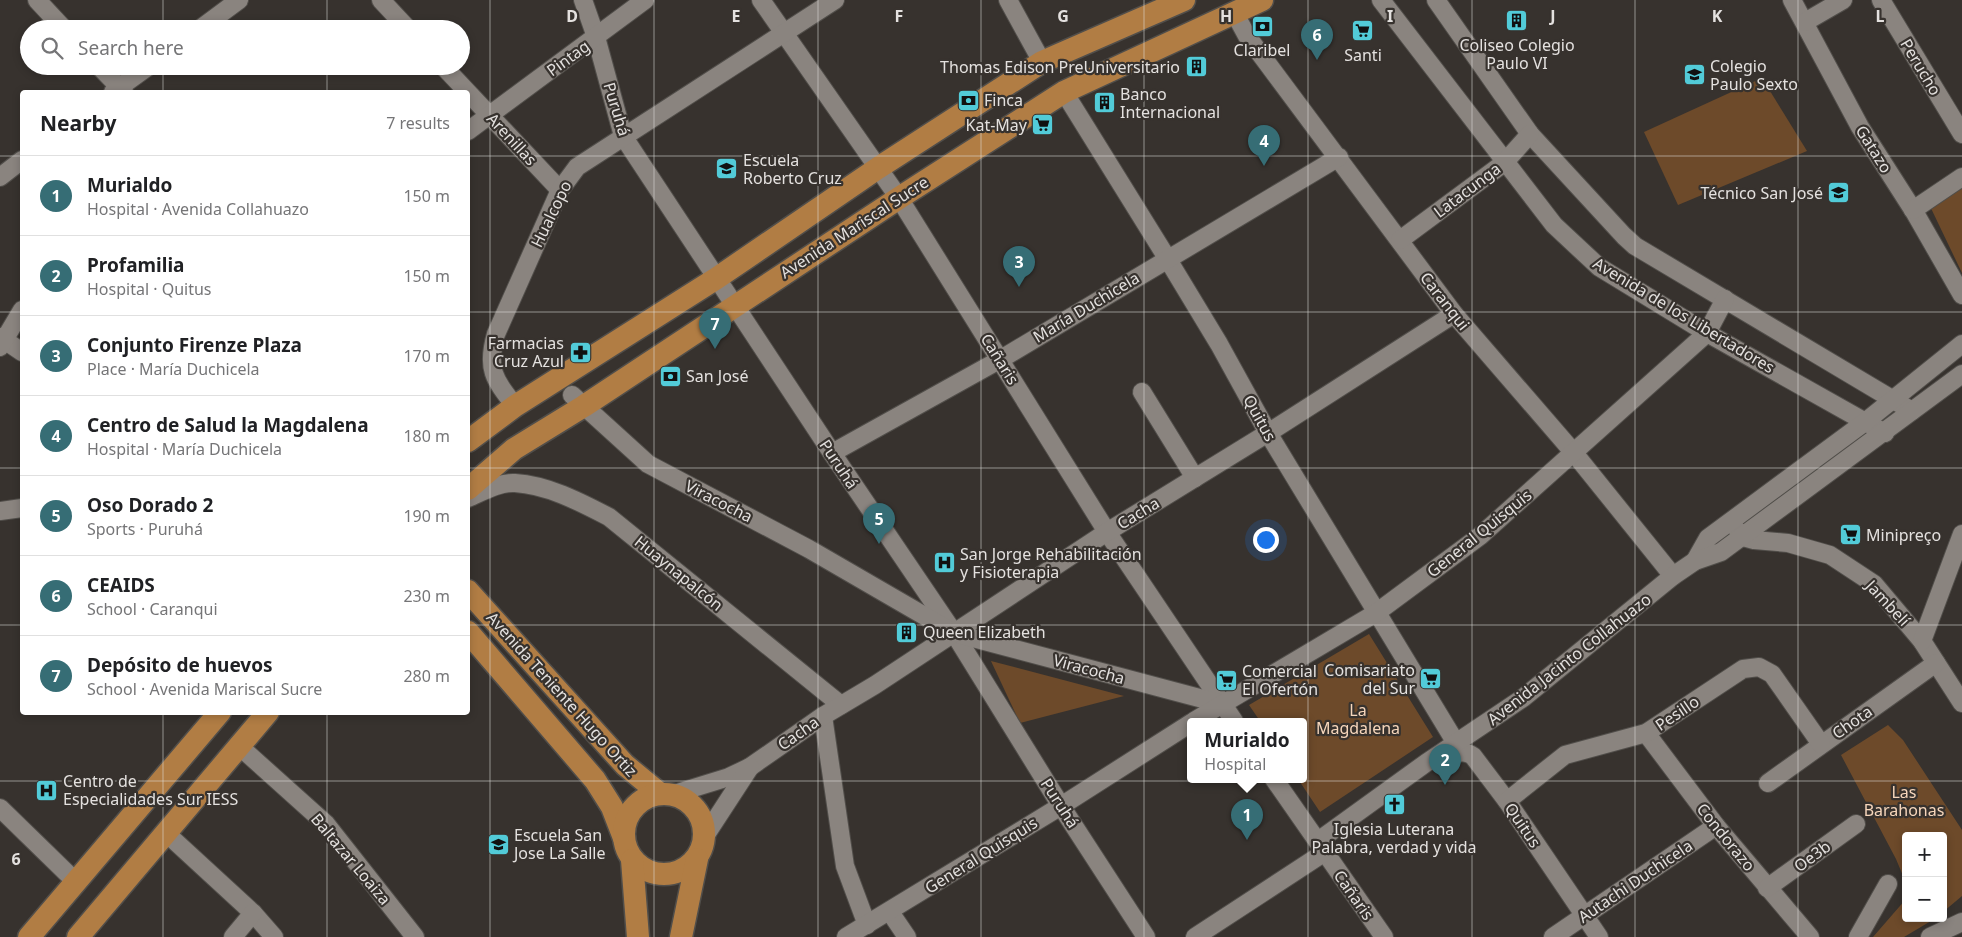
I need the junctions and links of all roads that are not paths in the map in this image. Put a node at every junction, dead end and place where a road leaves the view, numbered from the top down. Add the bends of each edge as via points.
1 (37, 0) edge
2 (239, 0) edge
3 (381, 0) edge
4 (583, 0) edge
5 (645, 0) edge
6 (761, 0) edge
7 (835, 0) edge
8 (1008, 0) edge
9 (1184, 0) edge
10 (1262, 0) edge
11 (1381, 0) edge
12 (1436, 0) edge
13 (1792, 0) edge
14 (1843, 0) edge
15 (1881, 0) edge
16 (1234, 12) junction
17 (56, 20) edge
18 (212, 20) edge
19 (400, 20) edge
20 (1805, 22) junction
21 (784, 33) junction
22 (596, 37) junction
23 (1042, 62) junction
24 (107, 75) edge
25 (138, 75) edge
26 (452, 75) edge
27 (118, 90) edge
28 (120, 90) edge
29 (466, 90) edge
30 (1064, 92) junction
31 (470, 94) edge
32 (490, 115) junction
33 (470, 130) edge
34 (1530, 134) junction
35 (1962, 134) edge
36 (623, 136) junction
37 (1339, 157) junction
38 (20, 162) edge
39 (1504, 163) junction
40 (878, 168) junction
41 (0, 177) edge
42 (1962, 177) edge
43 (560, 190) junction
44 (898, 198) junction
45 (1913, 210) junction
46 (1400, 240) junction
47 (1167, 258) junction
48 (717, 278) junction
49 (1962, 296) edge
50 (1725, 299) junction
51 (735, 306) junction
52 (20, 313) edge
53 (1454, 314) junction
54 (1707, 333) junction
55 (1, 341) edge
56 (1962, 344) edge
57 (20, 351) edge
58 (1001, 359) junction
59 (1962, 374) edge
60 (1142, 392) dead end
61 (1893, 400) junction
62 (578, 401) junction
63 (515, 406) junction
64 (1912, 411) junction
65 (1865, 422) junction
66 (1268, 433) junction
67 (1885, 433) junction
68 (470, 440) edge
69 (832, 453) junction
70 (1574, 453) junction
71 (1195, 478) junction
72 (477, 488) edge
73 (20, 508) edge
74 (0, 511) edge
75 (1730, 521) junction
76 (1107, 532) junction
77 (1743, 537) junction
78 (1961, 541) edge
79 (1695, 561) junction
80 (908, 566) junction
81 (1673, 576) junction
82 (879, 588) junction
83 (470, 593) edge
84 (1376, 614) junction
85 (954, 633) junction
86 (470, 634) edge
87 (1922, 641) junction
88 (1936, 663) junction
89 (1962, 703) edge
90 (1222, 704) junction
91 (841, 705) junction
92 (217, 715) edge
93 (265, 715) edge
94 (823, 716) junction
95 (1199, 718) edge
96 (1232, 718) edge
97 (1187, 725) edge
98 (1646, 733) junction
99 (1456, 743) junction
100 (1821, 744) junction
101 (238, 745) junction
102 (1426, 763) junction
103 (750, 767) junction
104 (1768, 782) dead end
105 (1277, 783) edge
106 (666, 794) junction
107 (1507, 801) junction
108 (1061, 806) junction
109 (0, 808) edge
110 (1856, 824) dead end
111 (1716, 826) junction
112 (165, 832) junction
113 (705, 836) junction
114 (624, 838) junction
115 (1322, 847) junction
116 (697, 859) junction
117 (632, 860) junction
118 (76, 882) junction
119 (1888, 884) dead end
120 (1768, 888) junction
121 (890, 912) junction
122 (253, 913) junction
123 (1962, 913) edge
124 (1584, 915) junction
125 (1962, 922) edge
126 (867, 925) junction
127 (1936, 934) edge
128 (29, 937) edge
129 (78, 937) edge
130 (233, 937) edge
131 (274, 937) edge
132 (414, 937) edge
133 (638, 937) edge
134 (681, 937) edge
135 (846, 937) edge
136 (907, 937) edge
137 (1146, 937) edge
138 (1195, 937) edge
139 (1384, 937) edge
140 (1553, 937) edge
141 (1599, 937) edge
142 (1810, 937) edge
143 (1858, 937) edge

1 - 17 street
2 - 18 street
3 - 19 street
4 - 22 street, Puruhá
5 - 22 street, Pintag
6 - 21 street, Cañaris
7 - 21 street, Hualcopo
8 - 23 street
9 - 23 main road, Avenida Mariscal Sucre
10 - 16 main road, Avenida Mariscal Sucre
11 - 39 street, Avenida de los Libertadores
12 - 34 street
13 - 20 street, Gatazo
14 - 20 street
15 - 35 street, Perucho
16 - 30 main road, Avenida Mariscal Sucre
16 - 37 street, Caranqui via 1247,36
20 - 45 street, Gatazo via 1860,127
21 - 36 street, Hualcopo
21 - 40 street, Cañaris
22 - 32 street, Pintag
22 - 36 street, Puruhá
23 - 40 main road, Avenida Mariscal Sucre
24 - 27 street
25 - 28 street
26 - 29 street, Arenillas
30 - 44 main road, Avenida Mariscal Sucre
30 - 47 street, Quitus
31 - 32 street, Arenillas
32 - 33 street, Pintag
32 - 43 street, Arenillas
34 - 39 street, Latacunga
34 - 50 street via 1630,241
36 - 43 street, Hualcopo via 577,167
36 - 48 street, Puruhá
37 - 46 street, Caranqui
37 - 47 street, María Duchicela
38 - 41 street
39 - 46 street, Latacunga
39 - 54 street, Avenida de los Libertadores via 1554,225 1599,267
40 - 44 street, Cañaris
40 - 48 main road, Avenida Mariscal Sucre
42 - 45 street
43 - 63 street, Hualcopo via 491,350 490,365 496,382
44 - 51 main road, Avenida Mariscal Sucre
44 - 58 street, Cañaris
45 - 49 street, Gatazo
46 - 53 street, Caranqui
47 - 58 street, María Duchicela
47 - 66 street, Quitus
48 - 51 street, Puruhá
48 - 63 main road, Avenida Mariscal Sucre
50 - 54 street, General Quisquis
50 - 61 street
51 - 62 main road, Avenida Mariscal Sucre
51 - 69 street, Puruhá
52 - 55 street
53 - 66 street, Cacha
53 - 70 street, Caranqui
54 - 65 street, Avenida de los Libertadores
54 - 70 street, General Quisquis
55 - 57 street
56 - 61 street, Avenida Jacinto Collahuazo
58 - 69 street, María Duchicela
58 - 76 street, Cañaris
59 - 64 street, Avenida Jacinto Collahuazo
60 - 71 street
61 - 64 street
61 - 65 street, Avenida Jacinto Collahuazo
62 - 72 main road, Avenida Mariscal Sucre via 514,450
62 - 82 street, Viracocha via 648,464
63 - 68 main road, Avenida Mariscal Sucre
64 - 67 street, Avenida Jacinto Collahuazo
65 - 67 street, Avenida de los Libertadores
65 - 75 street, Avenida Jacinto Collahuazo
66 - 71 street, Cacha
66 - 84 street, Quitus
67 - 77 street, Avenida Jacinto Collahuazo
69 - 80 street, Puruhá
70 - 81 street, Caranqui
70 - 84 street, General Quisquis via 1480,536
71 - 76 street, Cacha
72 - 91 street, Huaynapalcón via 514,483 546,490 573,498 609,517
73 - 74 street
75 - 77 street
75 - 79 street, Avenida Jacinto Collahuazo via 1708,538
76 - 85 street, Cacha
76 - 90 street, Cañaris
77 - 79 street, Avenida Jacinto Collahuazo via 1721,552
77 - 87 street, Jambelí via 1788,543 1830,555 1874,584
78 - 87 street
79 - 81 street, Avenida Jacinto Collahuazo
80 - 82 street, Viracocha via 910,576 907,585 896,592
80 - 85 street, Puruhá
81 - 99 street, Avenida Jacinto Collahuazo via 1523,698
82 - 85 street, Viracocha
83 - 106 main road, Avenida Teniente Hugo Ortiz via 625,765
84 - 90 street, General Quisquis
84 - 99 street, Quitus
85 - 90 street, Viracocha
85 - 91 street, Cacha
85 - 108 street, Puruhá
86 - 114 main road, Avenida Teniente Hugo Ortiz via 595,780 612,807
87 - 88 street, Jambelí
88 - 89 street, Jambelí
88 - 100 street, Chota
90 - 95 street, General Quisquis
90 - 96 street, Cañaris
91 - 94 street, Cacha
92 - 118 main road
93 - 101 main road
94 - 103 street, Cacha
94 - 126 street via 845,866
97 - 108 street, General Quisquis
98 - 100 street, Pesillo via 1743,668 1759,667 1772,674
98 - 107 street, Pesillo via 1565,755
98 - 111 street, Condorazo
99 - 102 street, Avenida Jacinto Collahuazo
100 - 104 street, Chota
101 - 112 main road
101 - 132 street, Baltazar Loaiza via 326,824
102 - 107 street, Quitus via 1435,765 1460,752 1467,752
102 - 115 street, Avenida Jacinto Collahuazo
103 - 106 street, Cacha via 729,777
103 - 113 street, Cacha
105 - 115 street, Cañaris
106 - 113 main road via 687,800 697,809
106 - 114 main road via 646,798 635,805 626,820
107 - 124 street, Quitus
108 - 121 street, General Quisquis
108 - 137 street, Puruhá
109 - 118 street
110 - 120 street, Oe3b
111 - 120 street, Condorazo
111 - 124 street, Autachi Duchicela
112 - 122 street
112 - 129 main road
113 - 116 main road
114 - 117 main road
115 - 138 street, Avenida Jacinto Collahuazo
115 - 139 street, Cañaris
116 - 117 main road via 682,870 666,874 649,871
116 - 134 main road
117 - 133 main road
118 - 128 main road
119 - 143 street
120 - 142 street, Condorazo
121 - 126 street, General Quisquis
121 - 136 street
122 - 130 street
122 - 131 street
123 - 127 street
124 - 140 street, Autachi Duchicela
124 - 141 street, Quitus
125 - 127 street
126 - 135 street, General Quisquis

